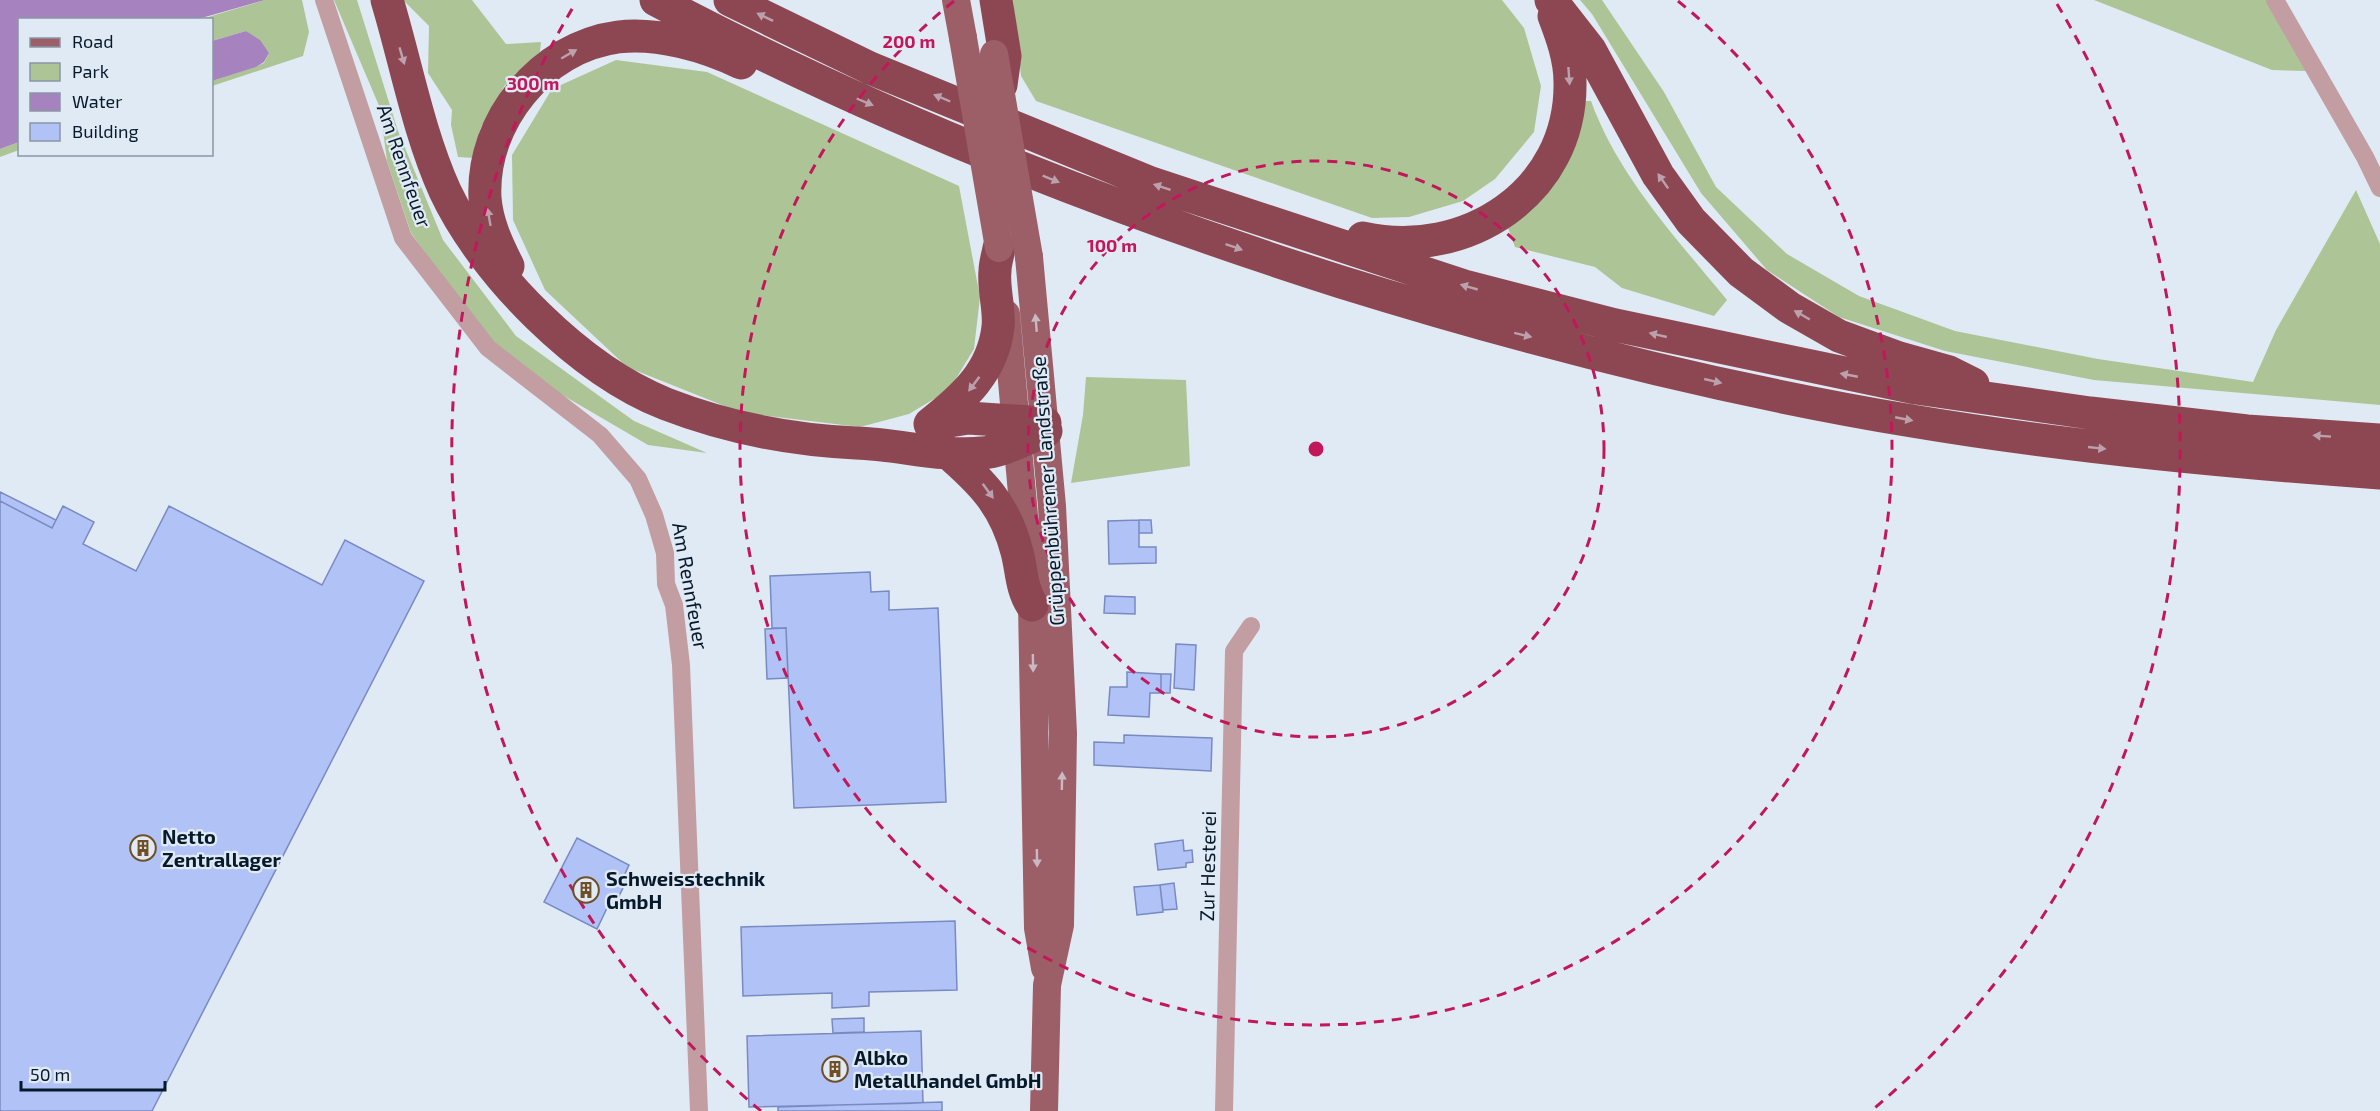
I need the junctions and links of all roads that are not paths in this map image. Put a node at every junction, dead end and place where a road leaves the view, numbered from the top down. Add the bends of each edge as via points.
1 (324, 0) edge
2 (387, 0) edge
3 (656, 0) edge
4 (730, 0) edge
5 (956, 0) edge
6 (982, 0) edge
7 (996, 0) edge
8 (1550, 0) edge
9 (2275, 0) edge
10 (1000, 65) junction
11 (829, 87) junction
12 (2380, 188) edge
13 (1218, 205) junction
14 (1014, 252) junction
15 (545, 323) junction
16 (2010, 402) junction
17 (930, 424) junction
18 (1032, 429) junction
19 (2380, 440) edge
20 (872, 443) junction
21 (946, 452) junction
22 (2380, 473) edge
23 (1032, 604) junction
24 (1251, 626) dead end
25 (1047, 985) junction
26 (699, 1111) edge
27 (1044, 1111) edge
28 (1224, 1111) edge

1 - 26 street, Am Rennfeuer via 403,238 488,348 600,435 638,479 654,516 664,553 666,584 674,605 681,665
2 -> 15 highway via 445,190 478,249 502,280
3 - 11 highway
13 -> 4 highway via 1044,141 870,68
5 - 14 main road, Grüppenbührener Landstraße, bridge
6 - 10 main road, Grüppenbührener Landstraße
7 - 10 highway
8 -> 13 highway via 1567,54 1570,83 1562,136 1549,167 1530,189 1479,227 1443,240 1379,242 1245,201
16 -> 8 highway via 1949,372 1839,336 1790,308 1741,272 1691,220 1658,175 1590,50
9 - 12 street
10 - 14 main road, Grüppenbührener Landstraße, bridge
15 -> 11 highway via 492,236 485,198 487,169 496,135 514,99 542,70 578,48 618,37 654,37 736,61 790,87
11 -> 22 highway via 1150,219 1467,321 1604,356 1909,421 2091,447
16 -> 13 highway via 1916,388 1615,325 1464,285
14 -> 17 highway via 994,272 998,327 993,349 975,385
14 - 18 main road, Grüppenbührener Landstraße
15 - 20 highway via 614,375 663,403 772,436
19 -> 16 highway via 2247,431
17 - 18 highway via 968,418
17 - 20 highway
18 - 21 highway via 983,453
18 - 23 main road, Grüppenbührener Landstraße
25 -> 18 main road, Grüppenbührener Landstraße via 1060,925 1063,733
20 - 21 highway
21 -> 23 highway via 979,479 1005,515 1020,565 1023,591
23 -> 25 main road, Grüppenbührener Landstraße via 1038,928
24 - 28 street, Zur Hesterei via 1234,651
25 - 27 main road, Grüppenbührener Landstraße

